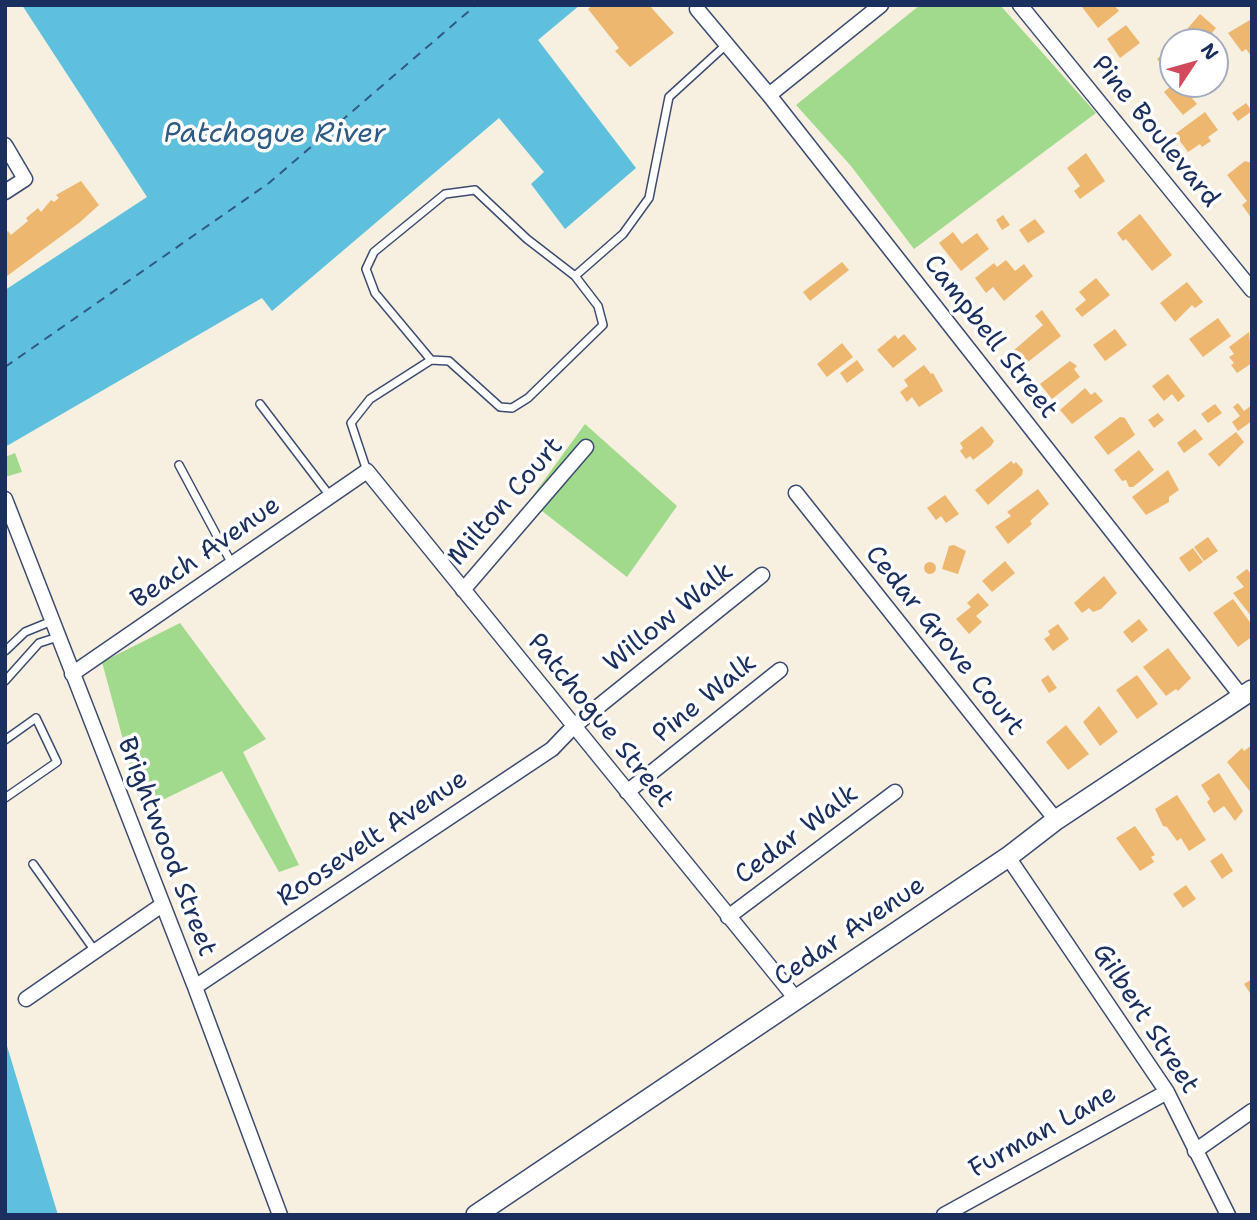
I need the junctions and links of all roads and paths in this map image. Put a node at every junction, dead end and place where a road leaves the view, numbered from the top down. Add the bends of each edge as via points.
1 (881, 5) edge
2 (1020, 5) edge
3 (697, 9) dead end
4 (727, 44) junction
5 (769, 95) junction
6 (5, 145) edge
7 (5, 192) edge
8 (575, 276) junction
9 (1252, 290) edge
10 (431, 360) junction
11 (260, 404) dead end
12 (586, 447) dead end
13 (178, 465) dead end
14 (367, 471) junction
15 (796, 493) dead end
16 (330, 497) junction
17 (5, 499) edge
18 (232, 564) junction
19 (762, 575) dead end
20 (463, 590) junction
21 (52, 621) junction
22 (58, 637) junction
23 (5, 651) edge
24 (780, 670) dead end
25 (72, 674) junction
26 (5, 681) edge
27 (1247, 694) edge
28 (574, 726) junction
29 (5, 740) edge
30 (627, 792) junction
31 (895, 792) dead end
32 (5, 798) edge
33 (1056, 820) junction
34 (1008, 857) junction
35 (33, 864) dead end
36 (162, 905) junction
37 (727, 916) junction
38 (94, 951) junction
39 (195, 987) junction
40 (26, 999) dead end
41 (797, 1000) junction
42 (1167, 1091) junction
43 (1252, 1111) edge
44 (1195, 1151) junction
45 (968, 1209) edge
46 (280, 1215) edge
47 (476, 1215) edge
48 (944, 1215) edge
49 (1228, 1215) edge

1 - 5 street
2 - 9 street, Pine Boulevard
3 - 4 street, Campbell Street
4 - 5 street, Campbell Street
4 - 8 lane via 669,97 649,198 622,234
5 - 27 street, Campbell Street
6 - 7 street via 25,179
8 - 10 lane via 598,306 603,325 512,408 500,407 449,361
8 - 10 lane via 475,190 445,194 374,252 366,269 375,293
10 - 14 lane via 370,399 351,423
11 - 16 lane
12 - 20 street, Milton Court
13 - 18 lane
14 - 16 street, Beach Avenue
14 - 20 street, Patchogue Street
15 - 33 street, Cedar Grove Court
16 - 18 street, Beach Avenue
17 - 21 street, Brightwood Street
18 - 25 street, Beach Avenue
19 - 28 street, Willow Walk
20 - 28 street, Patchogue Street
21 - 22 street, Brightwood Street
21 - 23 lane via 25,632
22 - 25 street, Brightwood Street
22 - 26 lane via 39,643
24 - 30 street, Pine Walk
25 - 36 street, Brightwood Street
27 - 33 street, Cedar Avenue
28 - 30 street, Patchogue Street
28 - 39 street, Roosevelt Avenue via 552,750
29 - 32 lane via 36,718 57,762
30 - 37 street, Patchogue Street
31 - 37 street, Cedar Walk
33 - 34 street, Cedar Avenue
34 - 41 street, Cedar Avenue
34 - 42 street, Gilbert Street
35 - 38 lane
36 - 38 street
36 - 39 street, Brightwood Street
37 - 41 street, Patchogue Street
38 - 40 street
39 - 46 street, Brightwood Street
41 - 47 street, Cedar Avenue
42 - 44 street, Gilbert Street
42 - 45 street, Furman Lane
43 - 44 street
44 - 49 street, Gilbert Street
45 - 48 street, Furman Lane

